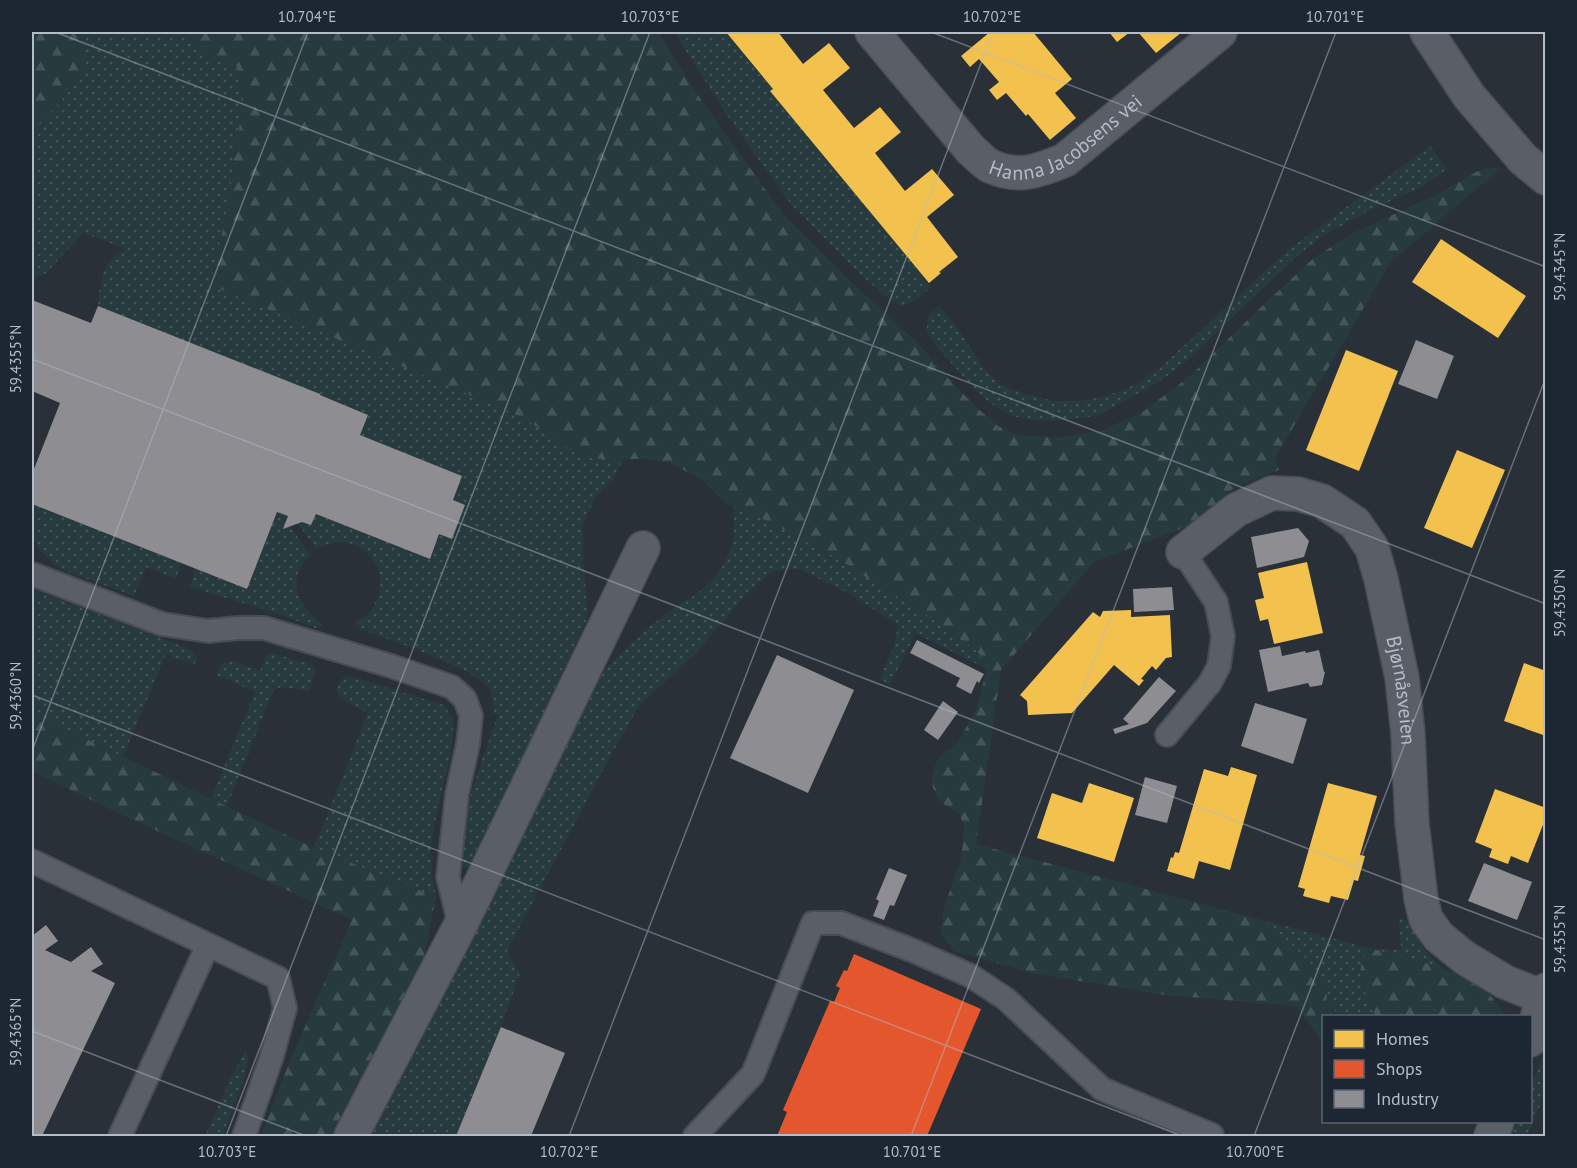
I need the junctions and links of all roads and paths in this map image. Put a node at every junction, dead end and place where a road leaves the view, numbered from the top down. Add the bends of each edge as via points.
1 (872, 32) edge
2 (1220, 32) edge
3 (1426, 32) edge
4 (1545, 178) edge
5 (643, 548) dead end
6 (1183, 552) joint
7 (32, 574) edge
8 (1167, 735) dead end
9 (32, 861) edge
10 (460, 926) junction
11 (208, 945) junction
12 (1544, 993) edge
13 (1532, 1033) edge
14 (1497, 1123) edge
15 (120, 1137) edge
16 (244, 1137) edge
17 (351, 1137) edge
18 (695, 1137) edge
19 (1211, 1137) edge
20 (1491, 1137) edge

1 - 2 street, Hanna Jacobsens vei via 971,150 988,165 1026,173 1065,160
3 - 4 street via 1469,96 1523,159
5 - 10 street
6 - 8 lane via 1216,602 1222,636 1219,666 1210,683
6 - 12 street, Bjørnåsveien via 1236,510 1272,494 1298,494 1322,501 1355,523 1372,548 1402,678 1412,823 1426,920 1439,937 1465,958 1505,982
7 - 10 lane via 162,624 208,631 264,628 452,687 465,699 471,716 448,877
9 - 11 lane
10 - 17 street
11 - 15 lane
11 - 16 lane via 278,978 285,1008
12 - 13 street, Bjørnåsveien
14 - 20 street
18 - 19 lane via 753,1074 813,923 842,922 971,976 1006,999 1102,1089

